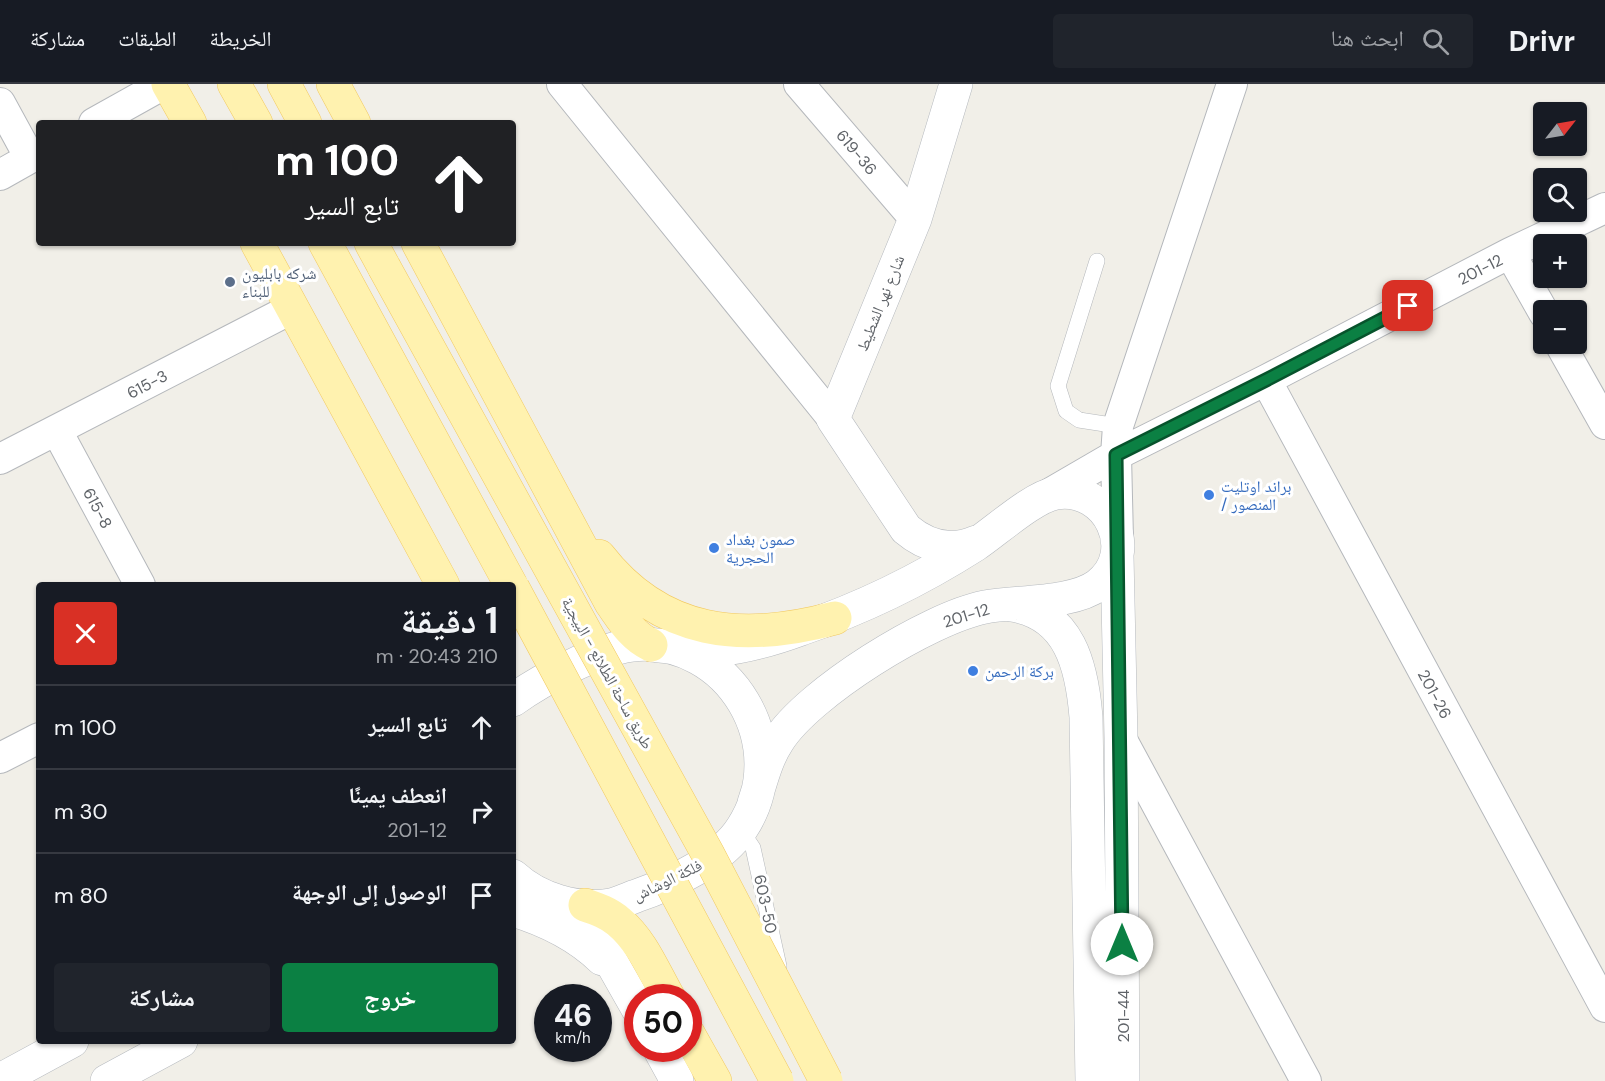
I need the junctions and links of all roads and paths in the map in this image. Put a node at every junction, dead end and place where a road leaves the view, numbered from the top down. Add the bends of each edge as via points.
1 (166, 84) edge
2 (234, 84) edge
3 (284, 84) edge
4 (333, 84) edge
5 (562, 84) edge
6 (799, 84) edge
7 (956, 84) edge
8 (1232, 84) edge
9 (0, 103) edge
10 (100, 120) edge
11 (188, 120) edge
12 (254, 120) edge
13 (304, 120) edge
14 (352, 120) edge
15 (35, 156) edge
16 (0, 175) edge
17 (1605, 208) edge
18 (915, 219) junction
19 (258, 246) edge
20 (327, 246) edge
21 (420, 246) edge
22 (1510, 253) junction
23 (378, 255) edge
24 (1097, 261) dead end
25 (1537, 300) edge
26 (293, 308) junction
27 (1566, 354) edge
28 (1266, 380) junction
29 (833, 419) junction
30 (1605, 424) edge
31 (57, 431) junction
32 (1117, 440) junction
33 (0, 459) edge
34 (554, 495) junction
35 (1038, 500) junction
36 (891, 509) junction
37 (986, 537) junction
38 (1117, 548) junction
39 (138, 582) edge
40 (441, 582) edge
41 (509, 582) edge
42 (516, 594) edge
43 (868, 604) junction
44 (982, 608) junction
45 (835, 618) junction
46 (651, 645) junction
47 (516, 698) edge
48 (1121, 738) junction
49 (36, 740) edge
50 (0, 758) edge
51 (748, 816) junction
52 (536, 896) edge
53 (782, 981) dead end
54 (624, 984) edge
55 (661, 984) edge
56 (624, 987) edge
57 (1605, 1007) edge
58 (66, 1044) edge
59 (175, 1044) edge
60 (702, 1057) edge
61 (667, 1062) edge
62 (0, 1080) edge
63 (107, 1081) edge
64 (677, 1081) edge
65 (715, 1081) edge
66 (777, 1081) edge
67 (826, 1081) edge
68 (1092, 1081) edge
69 (1124, 1081) edge
70 (1306, 1081) edge

1 - 10 street
1 - 11 main road
2 - 12 main road
3 - 13 main road
4 - 14 main road
5 - 29 street
6 - 18 street, 619-36
7 - 18 main road, شارع نهر الشطيط
8 - 32 street
9 - 15 street
15 - 16 street
17 - 22 street, 201-12
18 - 29 main road, شارع نهر الشطيط
19 - 26 main road
20 - 41 main road
21 - 34 main road
22 - 25 street
22 - 28 street, 201-12
23 - 67 main road, طريق ساحة الطلائع - البيجية, bridge via 709,856
24 - 32 lane via 1058,386 1066,411
26 - 31 street, 615-3
26 - 40 main road
27 - 30 street
28 - 32 street, 201-12
28 - 57 street, 201-26
29 - 36 main road
31 - 33 street, 615-3
31 - 39 street, 615-8
32 - 35 street, 201-12
32 - 38 street
34 - 45 main road via 605,565 631,590 667,613 712,628 759,632
34 - 46 main road via 611,603 627,627
35 - 37 main road, 201-12
35 - 38 main road, 201-12 via 1072,492 1089,498 1113,522
36 - 37 main road via 915,537 940,547 968,545
36 - 43 main road via 903,542 904,561 897,577
37 - 43 main road, 201-12 via 928,575
38 - 44 main road, 201-12 via 1111,571 1101,584 1087,592
38 - 48 main road, 201-44
42 - 66 main road, bridge
43 - 45 main road, 201-12
44 - 51 main road, 201-12 via 905,639 813,702 778,740
44 - 68 main road via 1012,605 1042,615 1060,629 1081,672 1086,717
45 - 46 main road, 201-12 via 784,635 715,650
46 - 47 main road via 631,645 587,660
46 - 51 main road via 670,648 710,665 739,693 756,729 760,748 761,768
48 - 69 main road, 201-44
48 - 70 street
49 - 50 street
51 - 52 main road, فلكة الوشاش via 732,841 702,865 648,892 613,904
51 - 53 lane, 603-50
52 - 54 main road via 571,907 582,915
52 - 55 main road via 604,912 619,921
52 - 56 main road via 545,921 601,957
58 - 62 main road
59 - 63 main road
60 - 65 main road
61 - 64 main road

